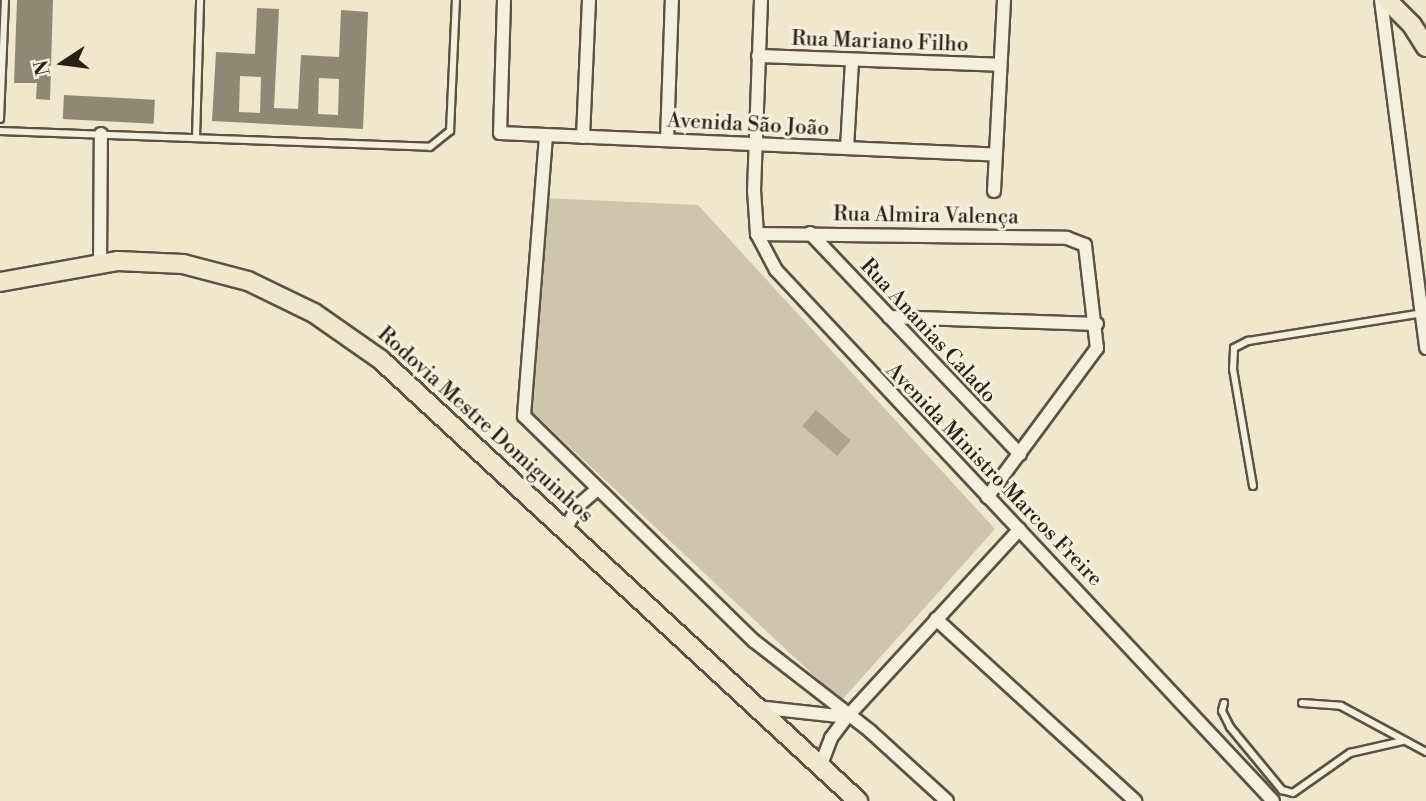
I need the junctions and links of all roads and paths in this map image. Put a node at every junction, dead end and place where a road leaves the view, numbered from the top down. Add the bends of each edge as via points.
1 (5, 0) edge
2 (200, 0) edge
3 (456, 0) edge
4 (504, 0) edge
5 (589, 0) edge
6 (672, 0) edge
7 (761, 0) edge
8 (1004, 0) edge
9 (1384, 0) edge
10 (1426, 47) edge
11 (758, 56) junction
12 (852, 61) junction
13 (1000, 65) junction
14 (0, 119) edge
15 (0, 131) edge
16 (101, 134) junction
17 (546, 135) junction
18 (583, 137) junction
19 (195, 138) junction
20 (667, 140) junction
21 (753, 145) junction
22 (848, 148) junction
23 (994, 155) junction
24 (994, 191) dead end
25 (810, 233) junction
26 (757, 234) junction
27 (100, 263) junction
28 (0, 282) edge
29 (1424, 313) edge
30 (889, 317) junction
31 (1097, 324) junction
32 (1426, 348) edge
33 (1020, 454) junction
34 (1253, 486) dead end
35 (596, 489) junction
36 (987, 497) junction
37 (566, 528) junction
38 (1020, 529) junction
39 (936, 619) junction
40 (1224, 702) dead end
41 (1302, 703) dead end
42 (757, 707) junction
43 (847, 717) junction
44 (1403, 741) junction
45 (1426, 752) edge
46 (820, 766) junction
47 (858, 801) edge
48 (947, 801) edge
49 (1135, 801) edge
50 (1273, 801) edge

1 - 14 lane
2 - 19 lane
3 - 19 lane via 450,131 430,147
4 - 17 street, Avenida São João via 500,134
5 - 18 street
6 - 20 street
7 - 11 street, Avenida Ministro Marcos Freire
8 - 13 street
9 - 10 main road via 1412,24
9 - 29 street
11 - 12 street, Rua Mariano Filho
11 - 21 street, Avenida Ministro Marcos Freire
12 - 13 street, Rua Mariano Filho
12 - 22 street
13 - 23 street
15 - 16 lane
16 - 19 lane
16 - 27 street
17 - 18 street, Avenida São João
17 - 35 street via 523,412 537,432
18 - 20 street, Avenida São João
20 - 21 street, Avenida São João
21 - 22 street, Avenida São João
21 - 26 street, Avenida Ministro Marcos Freire
22 - 23 street, Avenida São João
23 - 24 street
25 - 26 street, Rua Almira Valença
25 - 30 street, Rua Ananias Calado
25 - 31 street, Rua Almira Valença via 1080,240 1088,251
26 - 36 street, Avenida Ministro Marcos Freire via 791,289
27 - 28 main road, Rodovia Mestre Domiguinhos
27 - 37 main road, Rodovia Mestre Domiguinhos via 196,266 248,281 314,313 381,360
29 - 32 street
29 - 34 lane via 1248,341 1234,348 1233,369
30 - 31 street
30 - 33 street, Rua Ananias Calado
31 - 33 street via 1093,358
33 - 36 street
35 - 37 street via 579,505
35 - 43 street via 754,641
36 - 38 street, Avenida Ministro Marcos Freire
37 - 42 main road, Rodovia Mestre Domiguinhos
38 - 39 street
38 - 50 street, Avenida Ministro Marcos Freire
39 - 43 street
39 - 49 street
40 - 44 lane via 1222,711 1230,727 1282,790 1293,793 1364,747
41 - 44 lane via 1341,706
42 - 43 street
42 - 46 main road, Rodovia Mestre Domiguinhos
43 - 46 street via 831,738
43 - 48 street via 870,730
44 - 45 lane
46 - 47 main road, Rodovia Mestre Domiguinhos

